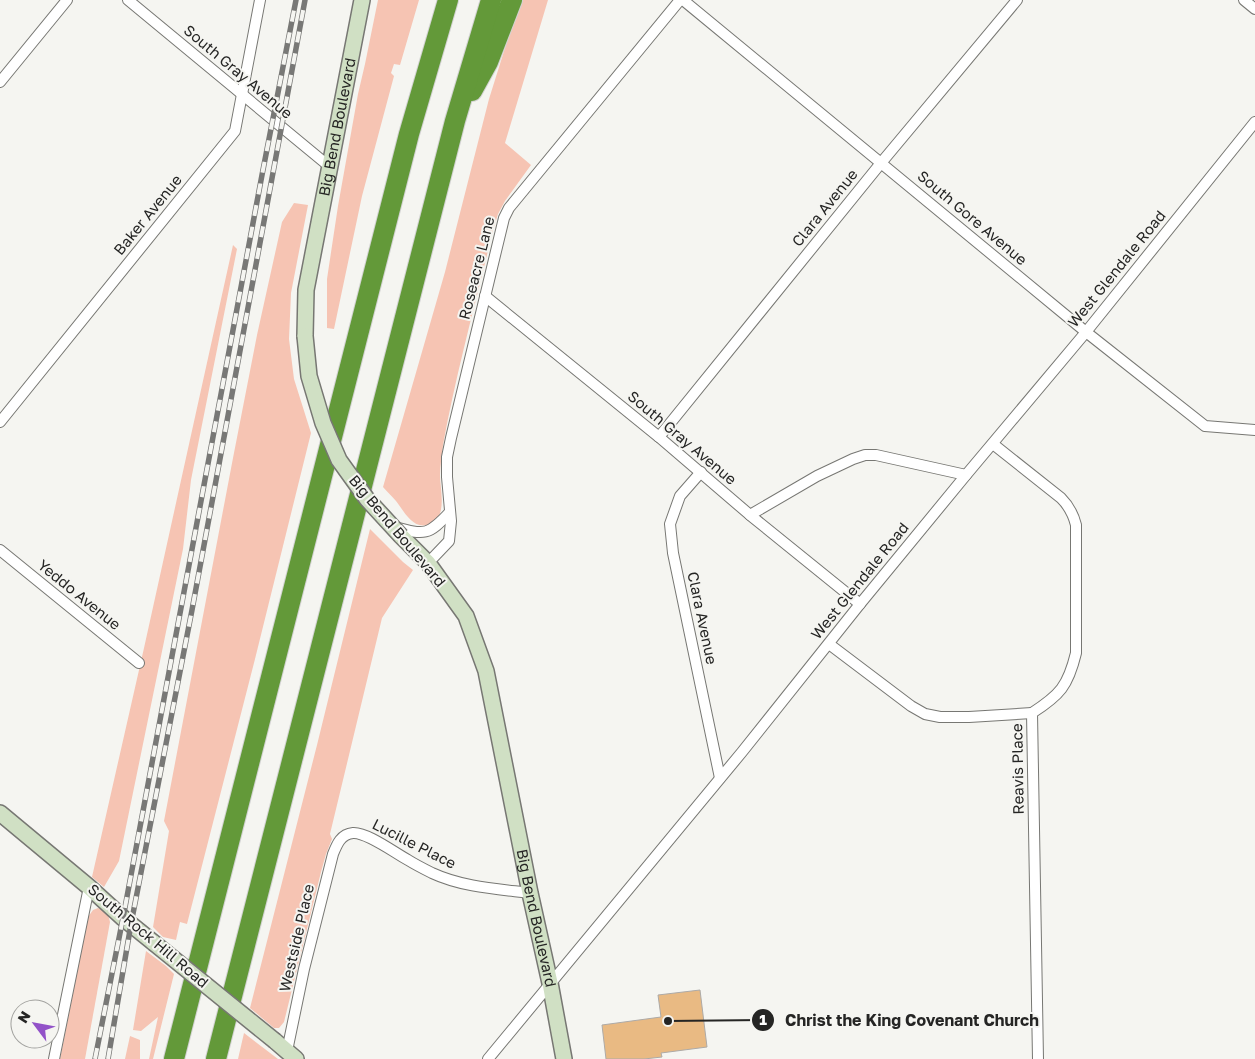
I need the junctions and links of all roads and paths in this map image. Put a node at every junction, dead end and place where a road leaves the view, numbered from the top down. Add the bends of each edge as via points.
1 (67, 0) edge
2 (128, 0) edge
3 (260, 0) edge
4 (362, 0) edge
5 (435, 0) edge
6 (448, 0) edge
7 (491, 0) edge
8 (512, 0) edge
9 (682, 0) edge
10 (1017, 0) edge
11 (1244, 0) edge
12 (1255, 9) edge
13 (428, 66) junction
14 (0, 82) edge
15 (243, 94) junction
16 (455, 121) junction
17 (1255, 122) edge
18 (882, 163) junction
19 (330, 167) junction
20 (485, 296) junction
21 (1086, 332) junction
22 (0, 422) edge
23 (1255, 430) edge
24 (659, 437) junction
25 (993, 444) junction
26 (701, 472) junction
27 (966, 475) junction
28 (450, 512) junction
29 (750, 515) junction
30 (397, 532) junction
31 (0, 550) edge
32 (428, 563) junction
33 (860, 604) junction
34 (830, 644) junction
35 (139, 663) dead end
36 (1032, 713) junction
37 (720, 778) junction
38 (0, 813) edge
39 (345, 836) joint
40 (89, 887) junction
41 (530, 893) junction
42 (550, 983) junction
43 (286, 1050) edge
44 (54, 1059) edge
45 (174, 1059) edge
46 (216, 1059) edge
47 (488, 1059) edge
48 (564, 1059) edge
49 (1038, 1059) edge

1 - 14 street
2 - 15 street, South Gray Avenue
3 - 15 street, Baker Avenue
4 - 19 main road, Big Bend Boulevard
5 - 13 highway
6 - 13 highway
7 - 16 highway
8 - 16 highway via 488,62
9 - 18 street, South Gore Avenue
9 - 20 street, Roseacre Lane via 509,208
10 - 18 street, Clara Avenue
11 - 12 street
13 - 45 highway
15 - 19 street, South Gray Avenue
15 - 22 street, Baker Avenue via 235,131
16 - 46 highway
17 - 21 street, West Glendale Road
18 - 21 street, South Gore Avenue
18 - 24 street, Clara Avenue
19 - 30 main road, Big Bend Boulevard, bridge via 306,290 308,376 323,424 339,460 367,499
20 - 24 street, South Gray Avenue
20 - 28 street, Roseacre Lane via 447,457
21 - 23 street, South Gore Avenue via 1205,426
21 - 25 street, West Glendale Road
24 - 26 street, South Gray Avenue
25 - 27 street, West Glendale Road
25 - 36 street, Reavis Place via 1061,498 1074,514 1076,525 1076,653 1072,670 1059,692
26 - 29 street, South Gray Avenue
26 - 37 street, Clara Avenue via 680,496 670,524 673,553
27 - 29 street via 865,455 816,476
27 - 33 street, West Glendale Road
28 - 30 street via 428,532
28 - 32 street, Roseacre Lane via 449,541
29 - 33 street, South Gray Avenue
30 - 32 main road, Big Bend Boulevard
31 - 35 street, Yeddo Avenue
32 - 41 main road, Big Bend Boulevard via 466,616 486,671
33 - 34 street, West Glendale Road
34 - 36 street via 925,714 969,717
34 - 37 street, West Glendale Road
36 - 49 street, Reavis Place
37 - 42 street, West Glendale Road
38 - 40 main road, South Rock Hill Road
39 - 41 street, Lucille Place via 352,833 370,838 434,874 454,881
39 - 43 street, Westside Place via 337,844 330,864
40 - 43 main road, South Rock Hill Road, bridge
40 - 44 street
41 - 42 main road, Big Bend Boulevard
42 - 47 street, West Glendale Road
42 - 48 main road, Big Bend Boulevard

